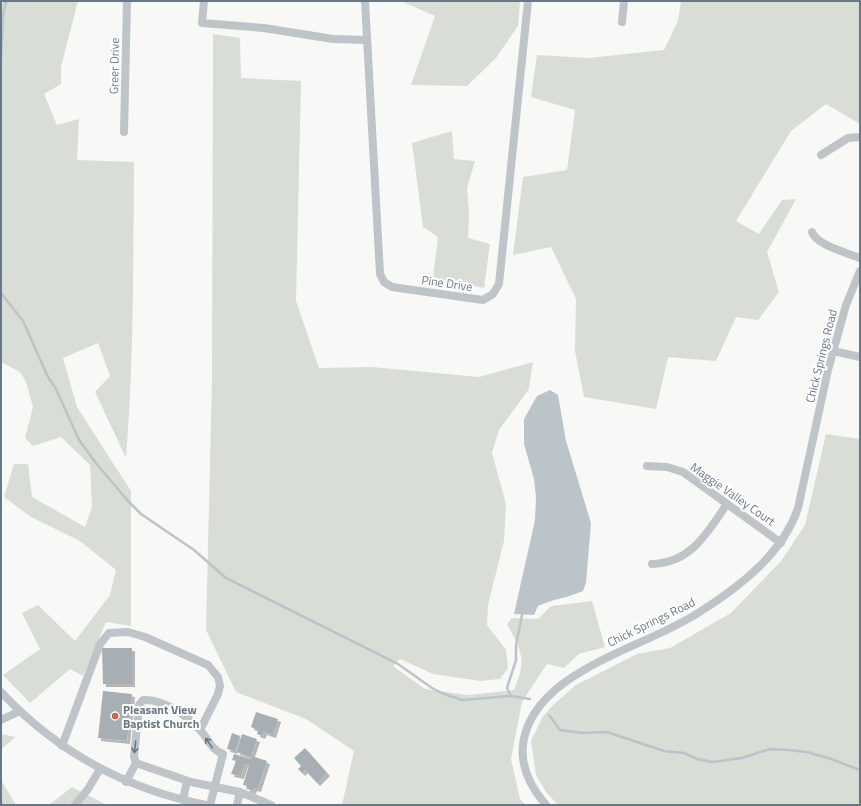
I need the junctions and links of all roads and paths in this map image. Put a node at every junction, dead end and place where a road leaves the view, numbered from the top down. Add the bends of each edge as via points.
1 (127, 1) edge
2 (204, 1) edge
3 (365, 1) edge
4 (528, 1) edge
5 (624, 1) edge
6 (622, 22) dead end
7 (367, 40) junction
8 (124, 132) dead end
9 (860, 138) edge
10 (821, 155) dead end
11 (812, 232) dead end
12 (860, 258) edge
13 (860, 271) edge
14 (833, 351) junction
15 (860, 357) edge
16 (647, 466) dead end
17 (727, 504) junction
18 (781, 543) junction
19 (652, 564) dead end
20 (1, 692) edge
21 (4, 701) edge
22 (20, 711) junction
23 (1, 720) edge
24 (200, 730) junction
25 (62, 746) junction
26 (136, 763) junction
27 (100, 769) junction
28 (187, 781) junction
29 (126, 782) junction
30 (214, 787) junction
31 (240, 792) junction
32 (183, 800) junction
33 (196, 804) edge
34 (75, 805) edge
35 (206, 805) edge
36 (210, 805) edge
37 (237, 805) edge
38 (271, 805) edge
39 (546, 805) edge

1 - 8 street, Greer Drive
2 - 7 street via 202,23 264,28 333,39
3 - 7 street, Pine Drive
4 - 7 street, Pine Drive via 499,284 493,294 483,300 392,287 384,282 380,274
5 - 6 street
9 - 10 street via 848,138
11 - 12 street via 820,242
13 - 14 street, Chick Springs Road via 848,299
14 - 15 street
14 - 18 street, Chick Springs Road via 798,508
16 - 17 street, Maggie Valley Court via 667,467 683,472
17 - 18 street, Maggie Valley Court
17 - 19 street via 690,551 667,564
18 - 39 street, Chick Springs Road via 743,580 698,614 582,670 545,701 528,727 522,744 522,754 529,780
20 - 21 street
21 - 22 street
22 - 23 street
22 - 25 street
24 - 25 street via 220,686 218,677 212,669 202,661 145,637 128,632 113,632 105,635 100,644
24 -> 26 street via 173,708 143,700 139,705 134,757
30 -> 24 street via 223,754 213,749
25 - 27 street
26 - 28 street
26 - 29 street
27 - 29 street
27 - 34 street
28 - 30 street
28 - 32 street
29 - 32 street
30 - 31 street
30 - 36 street
31 - 37 street
31 - 38 street
32 - 33 street
33 - 35 street

